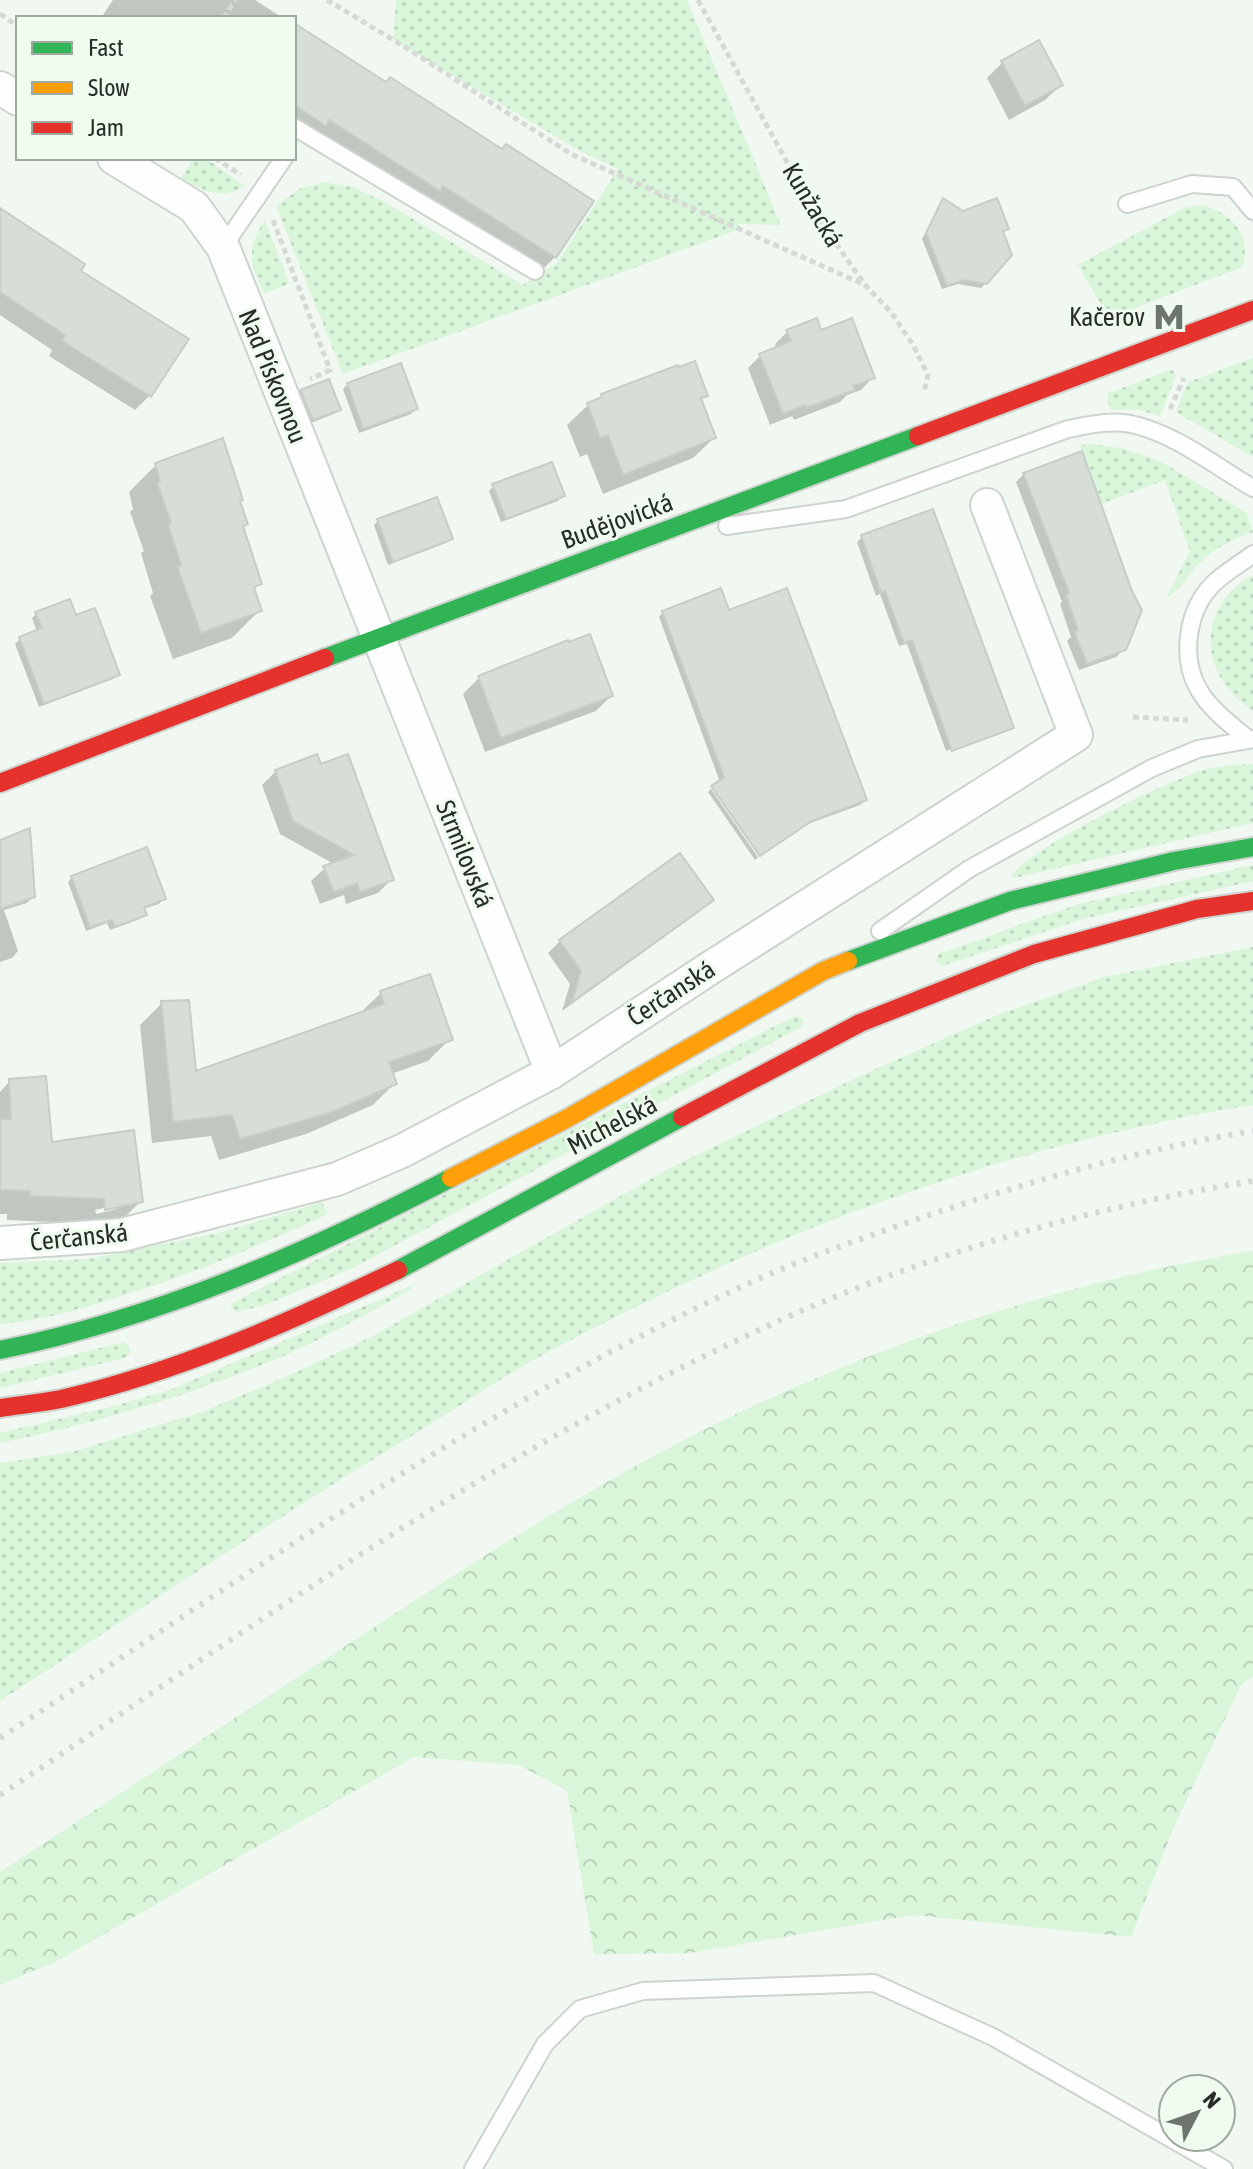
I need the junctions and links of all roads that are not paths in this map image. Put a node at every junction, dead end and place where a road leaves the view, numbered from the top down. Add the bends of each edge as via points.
1 (297, 134) edge
2 (117, 160) edge
3 (283, 160) edge
4 (1127, 204) dead end
5 (1253, 211) edge
6 (223, 247) junction
7 (535, 271) dead end
8 (1253, 310) edge
9 (1253, 488) edge
10 (987, 505) dead end
11 (654, 536) junction
12 (1253, 554) edge
13 (378, 638) junction
14 (1250, 739) edge
15 (0, 783) edge
16 (1253, 847) edge
17 (1253, 901) edge
18 (823, 971) junction
19 (552, 1072) junction
20 (0, 1243) edge
21 (0, 1350) edge
22 (0, 1408) edge
23 (473, 2169) edge
24 (1224, 2169) edge

1 - 7 lane
2 - 6 street, Nad Pískovnou via 194,207
3 - 6 lane
4 - 5 lane via 1192,184 1233,187
6 - 13 street, Nad Pískovnou
8 - 11 main road, Budějovická
9 - 11 lane via 1161,434 1131,424 1096,423 846,509
10 - 19 street, Čerčanská via 1076,735
11 - 13 main road, Budějovická
12 - 14 lane via 1213,584 1199,603 1188,649 1199,690
13 - 15 main road, Budějovická
13 - 19 street, Strmilovská
14 - 18 lane via 1198,749 1152,768 969,869
16 - 18 main road, Michelská via 1010,901
17 - 22 main road, Michelská via 1197,909 1034,954 860,1023 438,1250 307,1314 161,1370 60,1399
18 - 21 main road, Michelská via 568,1118 384,1213 223,1284 49,1340
19 - 20 street, Čerčanská via 337,1179 122,1235
23 - 24 lane via 545,2044 580,2009 643,1991 874,1983 993,2037

